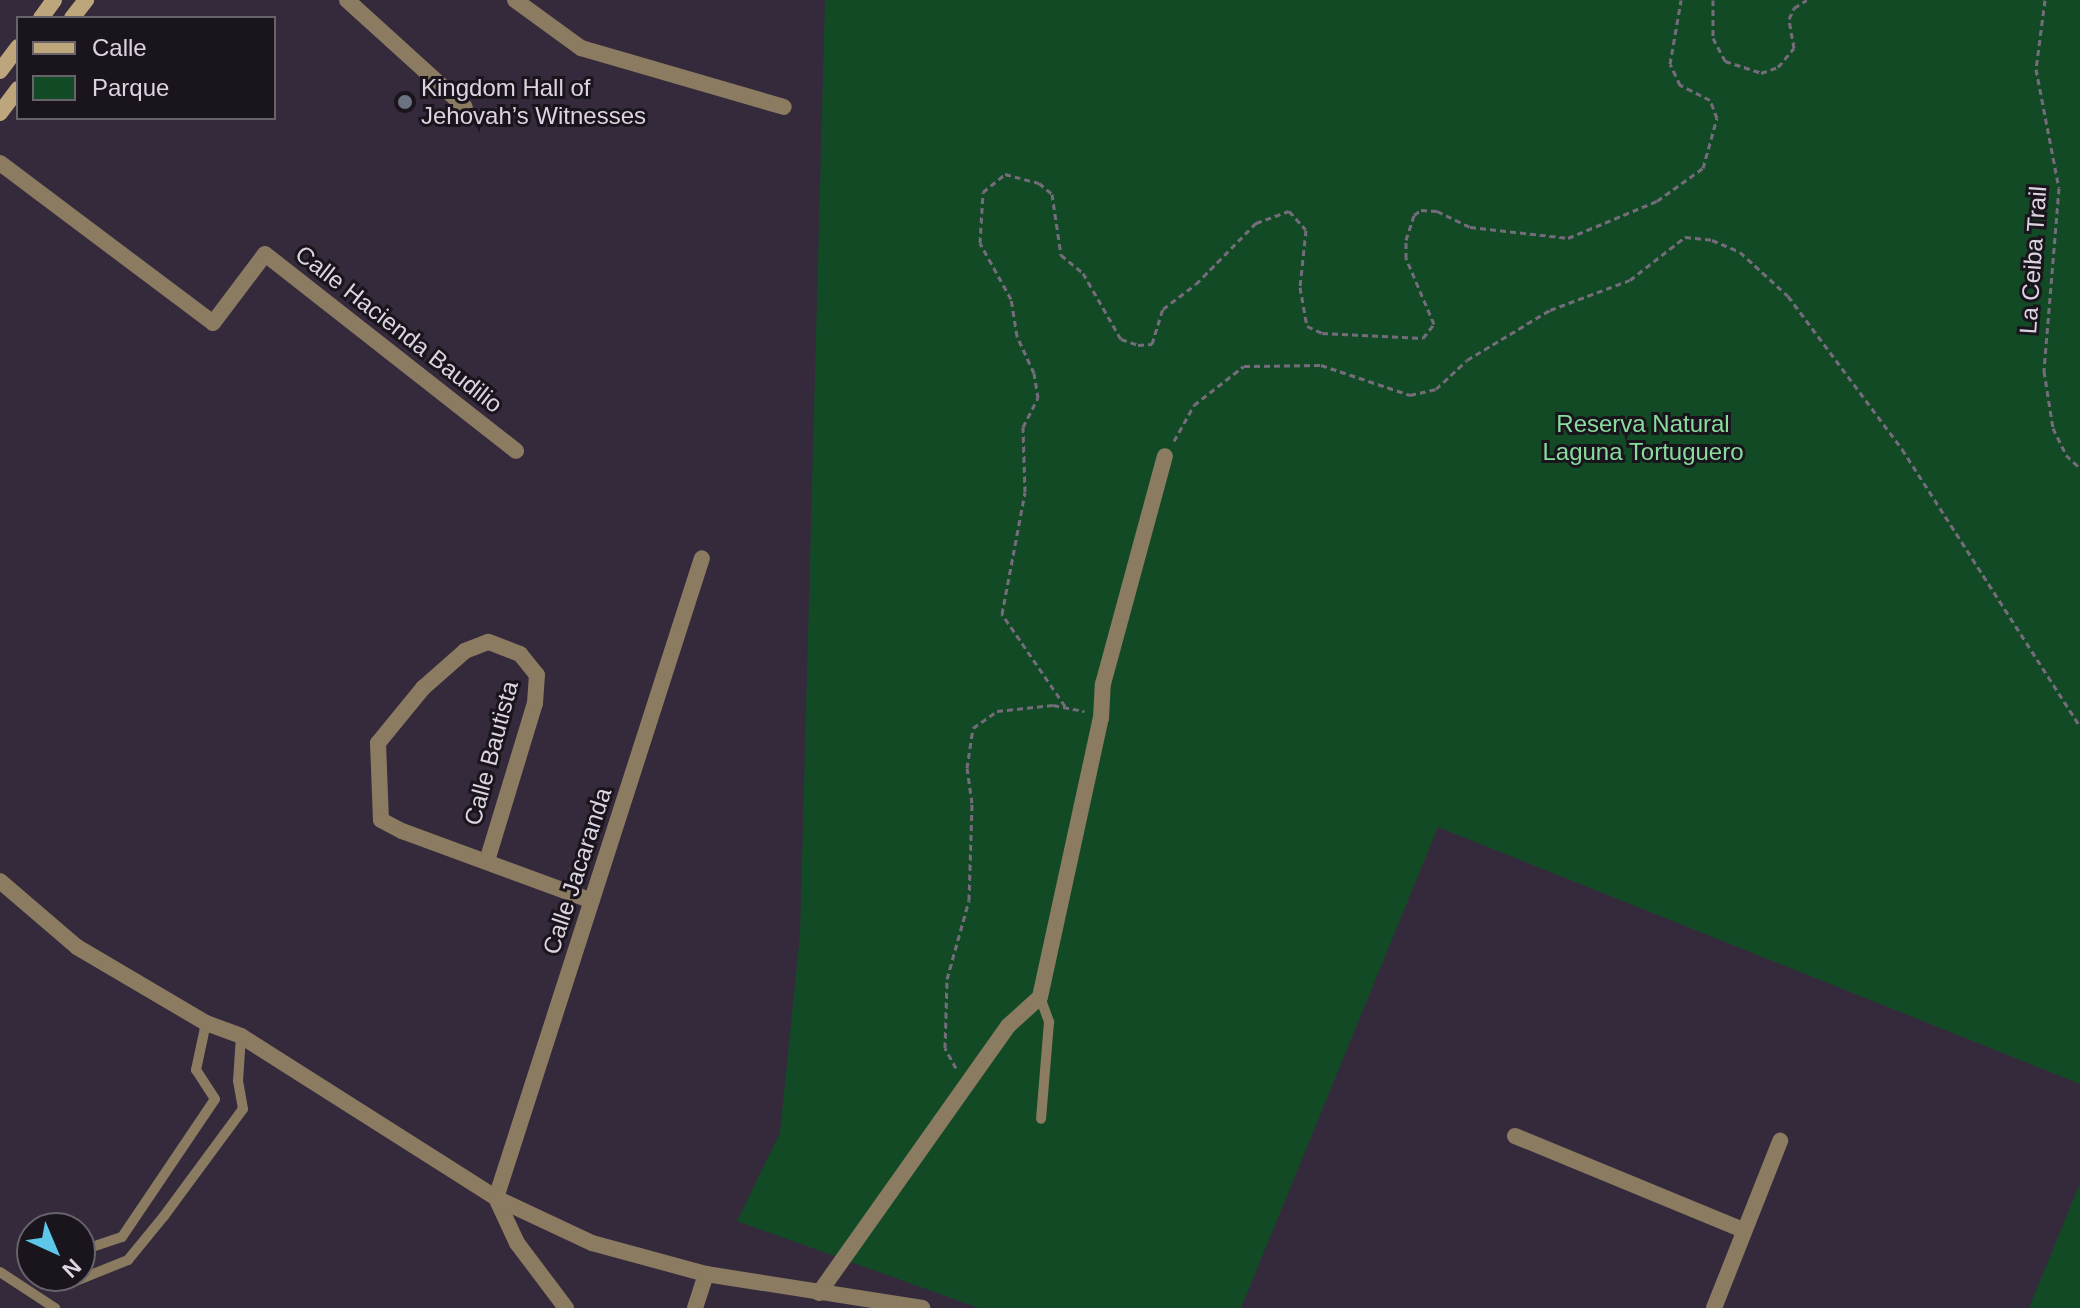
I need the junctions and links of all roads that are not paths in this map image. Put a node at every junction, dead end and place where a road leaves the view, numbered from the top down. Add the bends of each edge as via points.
1 (86, 0) edge
2 (347, 0) edge
3 (515, 0) edge
4 (74, 16) edge
5 (16, 50) edge
6 (0, 71) edge
7 (16, 92) edge
8 (465, 107) dead end
9 (784, 107) dead end
10 (0, 113) edge
11 (0, 163) edge
12 (516, 451) dead end
13 (1165, 456) road end
14 (702, 558) dead end
15 (487, 861) junction
16 (0, 881) edge
17 (592, 901) junction
18 (1040, 997) junction
19 (206, 1023) junction
20 (241, 1036) junction
21 (1041, 1119) dead end
22 (1515, 1136) dead end
23 (1780, 1141) dead end
24 (496, 1198) junction
25 (1743, 1230) junction
26 (96, 1246) edge
27 (0, 1272) edge
28 (96, 1273) edge
29 (706, 1274) junction
30 (819, 1293) junction
31 (55, 1308) edge
32 (566, 1308) edge
33 (695, 1308) edge
34 (922, 1308) edge
35 (1714, 1308) edge

1 - 4 main road
2 - 8 street
3 - 9 street via 581,48
5 - 6 main road
7 - 10 main road
11 - 12 street, Calle Hacienda Baudilio via 213,323 265,254
13 - 18 street via 1103,684 1101,718
14 - 17 street, Calle Jacaranda
15 - 15 street, Calle Bautista via 381,820 377,776 378,743 423,688 465,651 488,642 520,654 537,675 535,703
15 - 17 street, Calle Bautista
16 - 19 street via 77,947
17 - 24 street, Calle Jacaranda
18 - 21 lane via 1049,1022
18 - 30 street via 1008,1026
19 - 20 street
19 - 26 lane via 196,1070 215,1099 122,1237
20 - 24 street
20 - 28 lane via 238,1081 243,1109 128,1260
22 - 25 street
23 - 25 street
24 - 29 street via 592,1243
24 - 32 street via 517,1243
25 - 35 street
27 - 31 lane
29 - 30 street
29 - 33 street
30 - 34 street

